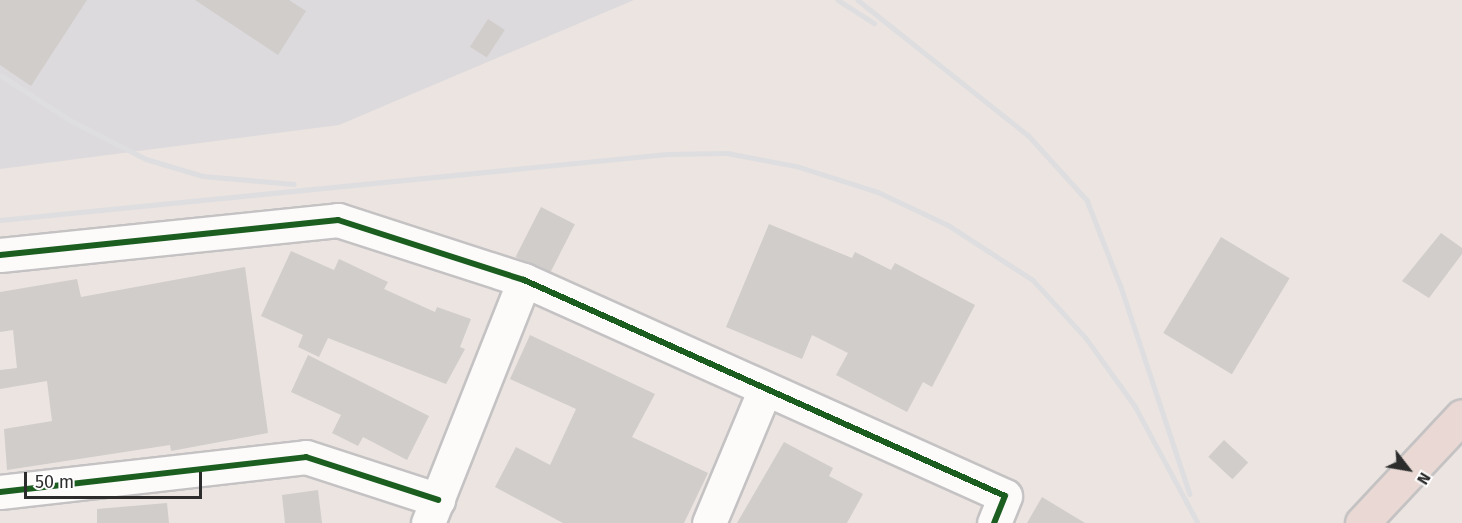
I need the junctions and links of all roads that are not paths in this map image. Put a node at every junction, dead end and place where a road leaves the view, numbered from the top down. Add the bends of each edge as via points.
1 (0, 255) edge
2 (524, 280) junction
3 (765, 389) junction
4 (1462, 416) edge
5 (0, 492) edge
6 (433, 511) edge
7 (709, 523) edge
8 (994, 523) edge
9 (1362, 523) edge

1 - 2 street via 338,220
2 - 3 street
2 - 6 street
3 - 7 street
3 - 8 street via 1005,496
4 - 9 highway
5 - 6 street via 306,457

